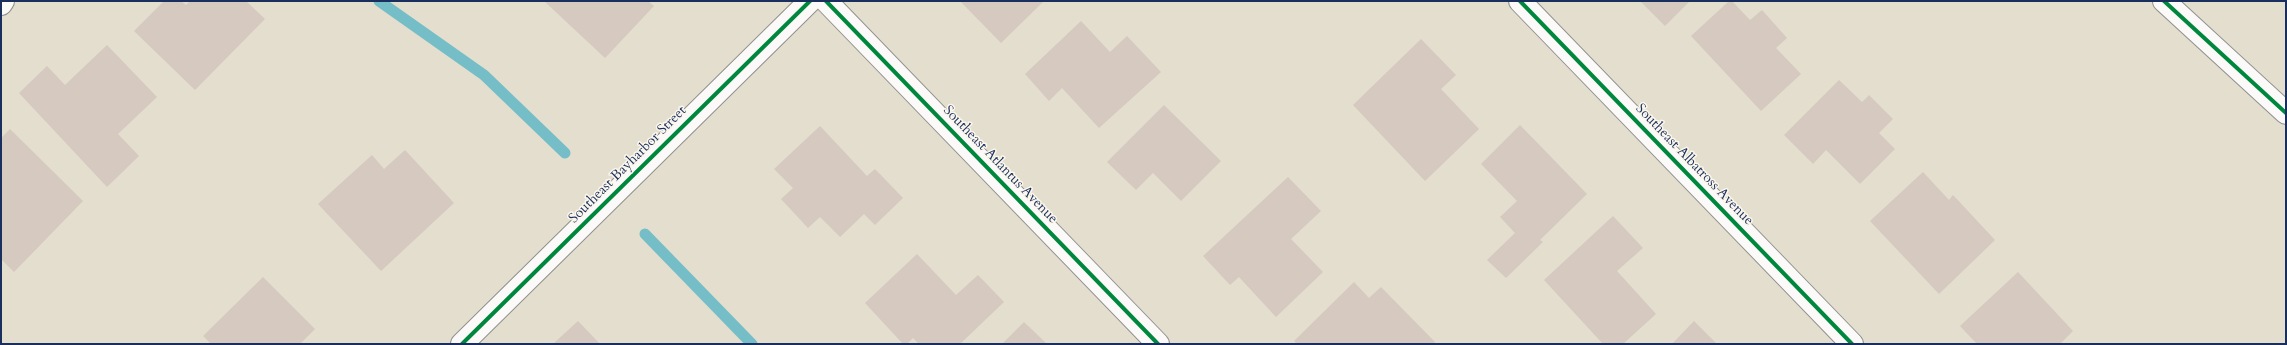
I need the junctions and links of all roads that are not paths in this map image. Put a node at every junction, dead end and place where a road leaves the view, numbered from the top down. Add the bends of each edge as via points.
1 (3, 1) edge
2 (810, 1) edge
3 (826, 1) edge
4 (1520, 1) edge
5 (2164, 1) edge
6 (1, 4) edge
7 (2286, 113) edge
8 (462, 344) edge
9 (1158, 344) edge
10 (1852, 344) edge

1 - 6 street
2 - 8 street, Southeast Bayharbor Street
3 - 9 street, Southeast Atlantus Avenue
4 - 10 street, Southeast Albatross Avenue
5 - 7 street

